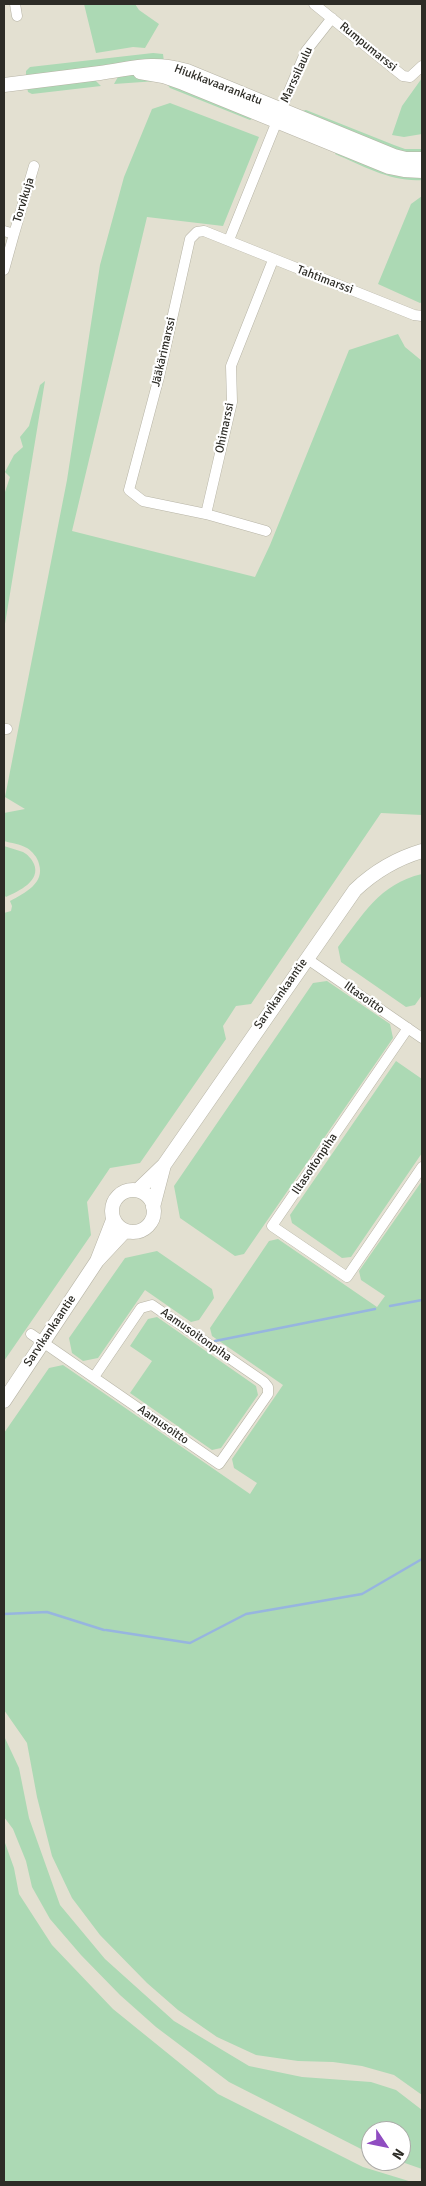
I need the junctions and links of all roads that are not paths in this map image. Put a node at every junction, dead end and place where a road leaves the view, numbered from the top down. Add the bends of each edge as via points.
1 (15, 4) edge
2 (314, 4) edge
3 (17, 16) dead end
4 (332, 18) junction
5 (422, 66) edge
6 (4, 85) edge
7 (279, 116) junction
8 (422, 159) edge
9 (34, 166) dead end
10 (422, 171) edge
11 (9, 233) edge
12 (229, 240) junction
13 (273, 260) junction
14 (4, 270) edge
15 (422, 316) edge
16 (206, 514) junction
17 (266, 531) dead end
18 (422, 851) edge
19 (306, 958) junction
20 (408, 1028) junction
21 (422, 1038) edge
22 (164, 1165) junction
23 (422, 1167) edge
24 (138, 1190) junction
25 (153, 1206) junction
26 (113, 1220) junction
27 (125, 1231) junction
28 (97, 1261) junction
29 (37, 1338) junction
30 (94, 1377) junction
31 (268, 1387) joint
32 (4, 1400) edge

1 - 3 street
2 - 4 street, Rumpumarssi
4 - 5 street, Rumpumarssi via 404,76 414,75
4 - 7 street, Marssilaulu via 306,51
6 - 7 street, Hiukkavaarankatu via 125,70 164,76
7 - 8 street, Hiukkavaarankatu via 394,156
7 - 10 street, Hiukkavaarankatu via 389,167
7 - 12 street
9 - 11 street, Torvikuja
11 - 14 street, Torvikuja
12 - 13 street, Tahtimarssi
12 - 16 street, Jääkärimarssi via 204,230 190,239 129,490 143,501
13 - 15 street, Tahtimarssi
13 - 16 street, Ohimarssi via 231,366 232,402
16 - 17 street, Jääkärimarssi
18 - 19 street, Sarvikankaantie via 392,862 354,890
19 - 20 street, Iltasoitto
19 - 22 street, Sarvikankaantie
20 - 21 street, Iltasoitto
20 - 23 street, Iltasoitonpiha via 272,1226 347,1277
22 - 24 street, Sarvikankaantie
22 - 25 street, Sarvikankaantie
24 - 25 street via 148,1196
24 - 26 street, Sarvikankaantie via 122,1192 116,1198 111,1212
25 - 27 street, Sarvikankaantie via 154,1214 147,1227
26 - 27 street
26 - 28 street, Sarvikankaantie
27 - 28 street, Sarvikankaantie
28 - 29 street, Sarvikankaantie
29 - 30 street, Aamusoitto
29 - 32 street, Sarvikankaantie
30 - 31 street, Aamusoitonpiha via 141,1308 152,1305
30 - 31 street, Aamusoitto via 218,1464 268,1394

